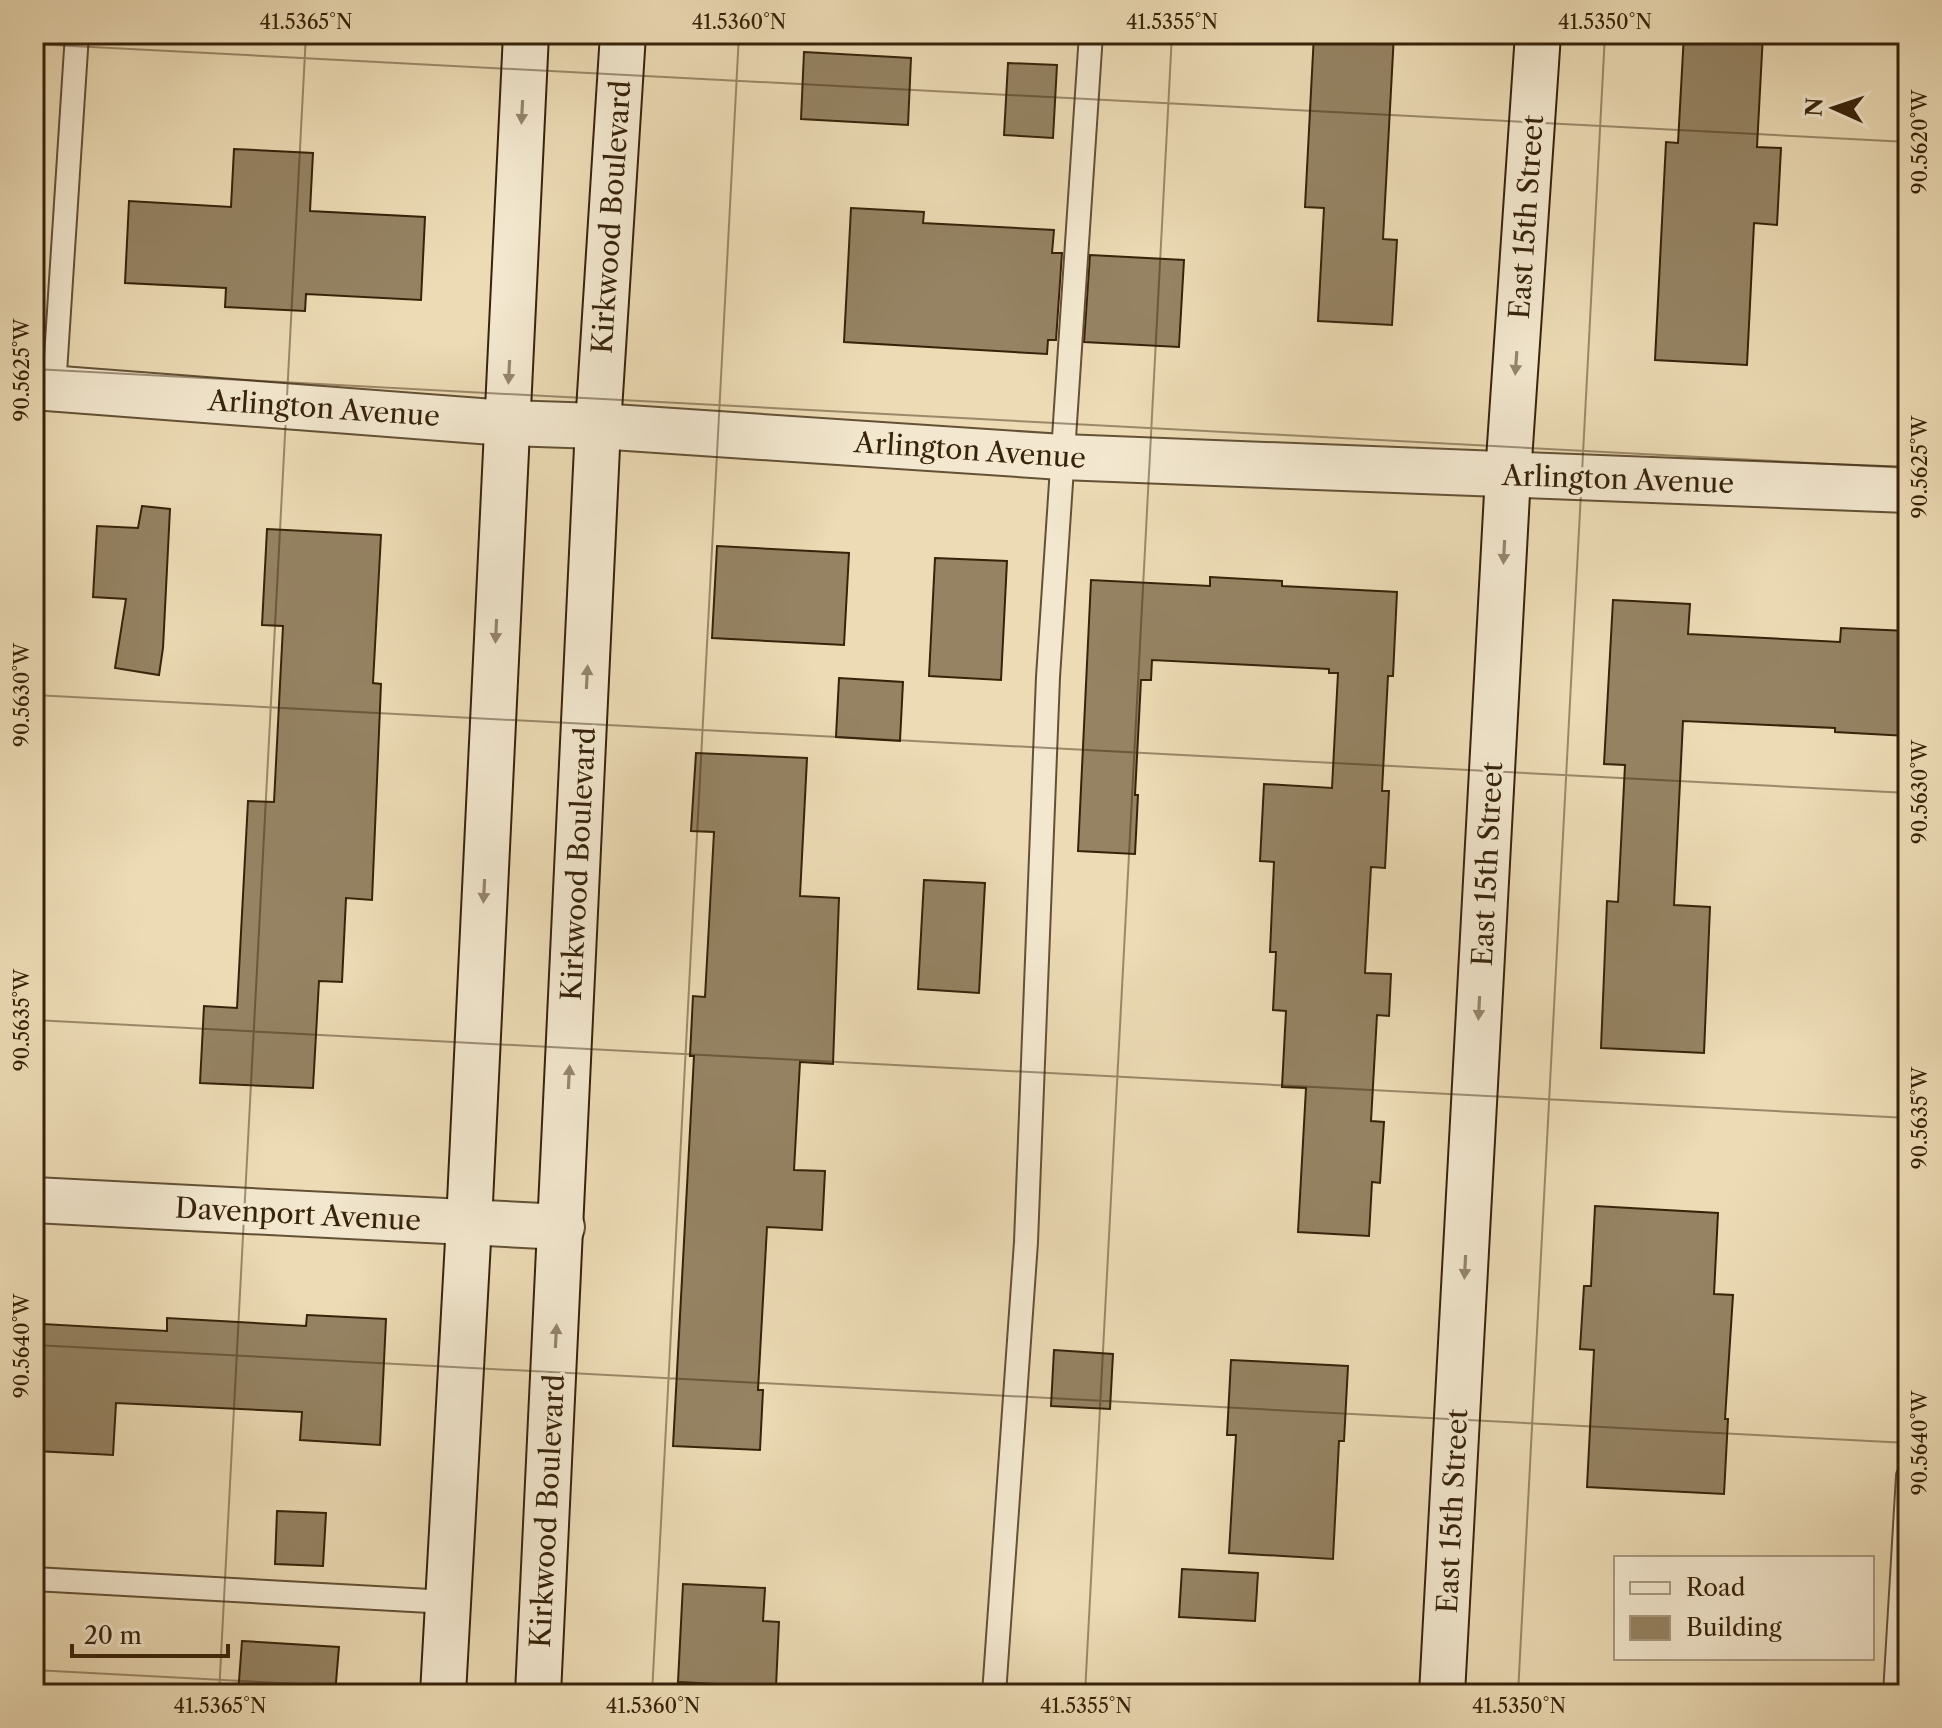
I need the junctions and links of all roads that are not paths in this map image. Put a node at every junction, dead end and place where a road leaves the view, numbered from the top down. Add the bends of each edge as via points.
1 (77, 34) edge
2 (526, 34) edge
3 (623, 34) edge
4 (1091, 34) edge
5 (1538, 34) edge
6 (44, 388) edge
7 (506, 423) junction
8 (598, 426) junction
9 (1062, 457) junction
10 (1508, 475) junction
11 (1908, 490) edge
12 (34, 1200) edge
13 (469, 1223) junction
14 (562, 1227) junction
15 (1908, 1476) edge
16 (34, 1579) edge
17 (448, 1602) junction
18 (443, 1694) edge
19 (538, 1694) edge
20 (994, 1694) edge
21 (1442, 1694) edge
22 (1895, 1694) edge

1 - 6 lane
2 -> 7 street
3 - 8 street, Kirkwood Boulevard
4 - 9 lane
5 -> 10 street, East 15th Street
6 - 7 street, Arlington Avenue
7 - 8 street, Arlington Avenue
7 -> 13 street
8 - 9 street, Arlington Avenue
14 -> 8 street, Kirkwood Boulevard
9 - 10 street, Arlington Avenue
9 - 20 lane via 1026,1242
10 - 11 street, Arlington Avenue
10 -> 21 street, East 15th Street
12 - 13 street, Davenport Avenue
13 - 14 street, Davenport Avenue
13 - 17 street
19 -> 14 street, Kirkwood Boulevard
15 - 22 lane
16 - 17 lane
17 - 18 street

